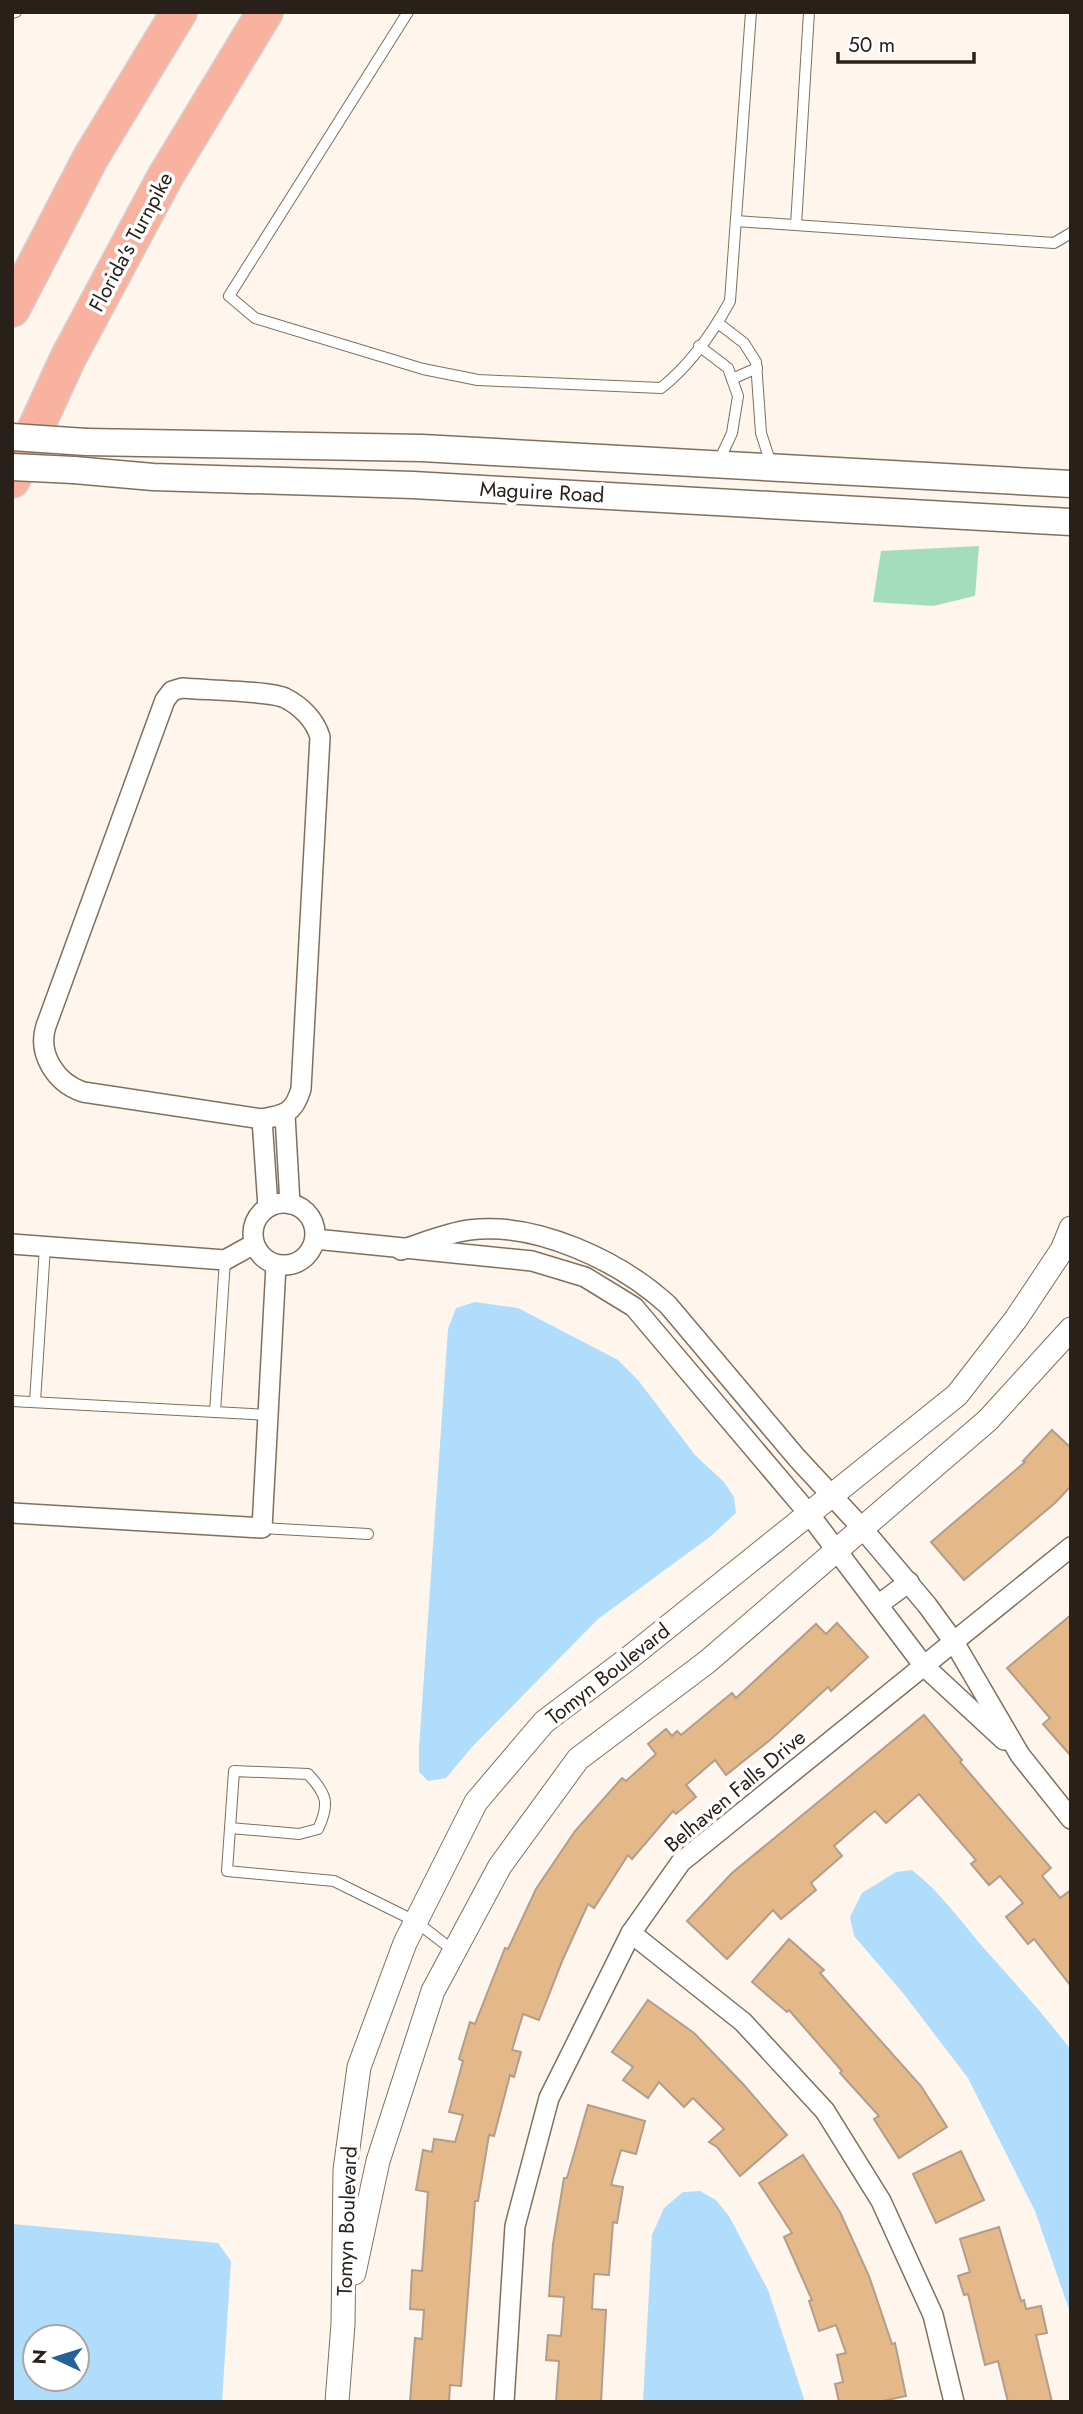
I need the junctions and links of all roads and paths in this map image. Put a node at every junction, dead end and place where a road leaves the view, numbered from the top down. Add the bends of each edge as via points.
1 (179, 12) edge
2 (265, 12) edge
3 (408, 12) edge
4 (751, 12) edge
5 (809, 12) edge
6 (736, 221) junction
7 (796, 225) junction
8 (1071, 233) edge
9 (12, 309) edge
10 (718, 323) junction
11 (699, 346) junction
12 (757, 368) junction
13 (732, 379) junction
14 (12, 437) edge
15 (717, 464) junction
16 (12, 467) edge
17 (772, 467) junction
18 (12, 480) edge
19 (1071, 484) edge
20 (1071, 522) edge
21 (285, 1115) junction
22 (262, 1119) junction
23 (290, 1203) junction
24 (268, 1207) junction
25 (1071, 1228) edge
26 (315, 1239) junction
27 (12, 1244) edge
28 (254, 1244) junction
29 (45, 1247) junction
30 (401, 1250) junction
31 (225, 1260) junction
32 (276, 1265) junction
33 (650, 1289) junction
34 (634, 1307) junction
35 (1071, 1329) edge
36 (12, 1401) edge
37 (35, 1402) junction
38 (215, 1412) junction
39 (268, 1415) junction
40 (833, 1495) junction
41 (12, 1513) edge
42 (809, 1514) junction
43 (262, 1528) junction
44 (862, 1528) junction
45 (368, 1534) dead end
46 (1071, 1547) edge
47 (836, 1550) junction
48 (909, 1582) junction
49 (878, 1605) junction
50 (954, 1642) junction
51 (924, 1666) junction
52 (1020, 1755) junction
53 (1071, 1819) edge
54 (230, 1828) junction
55 (415, 1921) junction
56 (631, 1933) junction
57 (454, 1951) junction
58 (343, 2324) junction
59 (337, 2402) edge
60 (504, 2402) edge
61 (954, 2402) edge

1 - 9 highway via 91,157
2 - 18 highway, Florida's Turnpike via 165,177 68,358
3 - 11 lane via 229,296 255,318 423,369 478,380 661,388
4 - 6 lane
5 - 7 lane
6 - 7 lane
6 - 10 lane via 730,301
7 - 8 lane via 1054,243
10 - 11 lane
10 - 12 lane via 744,343
11 - 13 lane via 728,368
12 - 13 lane
12 - 17 lane via 761,433
13 - 15 lane via 737,396 732,433
14 - 15 main road, Maguire Road, bridge via 422,448
15 - 17 main road, Maguire Road
16 - 20 main road, Maguire Road, bridge
17 - 19 main road, Maguire Road
21 - 22 street
21 - 22 street via 297,1103 301,1089 320,737 302,709 283,696 182,688 164,700 42,1036 44,1049 54,1072 69,1087 83,1092
21 - 23 street
22 - 24 street
23 - 24 street
23 - 26 street via 305,1210
24 - 28 street via 254,1224
25 - 40 street, Tomyn Boulevard via 1062,1250 1016,1319 957,1395
26 - 30 street
26 - 32 street via 305,1258
27 - 29 street
28 - 31 street
28 - 32 street via 259,1254
29 - 31 street
29 - 37 lane
30 - 33 street via 468,1230 530,1233 598,1258
30 - 34 street via 532,1261 584,1277
31 - 38 lane
32 - 39 street
33 - 34 street
33 - 40 street
34 - 42 street
35 - 44 street, Tomyn Boulevard via 988,1420
36 - 37 lane
37 - 38 lane
38 - 39 lane
39 - 43 street
40 - 42 street, Tomyn Boulevard
40 - 44 street
41 - 43 street
42 - 47 street
42 - 55 street, Tomyn Boulevard via 544,1722 477,1802
43 - 45 lane
44 - 47 street, Tomyn Boulevard
44 - 48 street
46 - 50 street, Belhaven Falls Drive
47 - 49 street
47 - 57 street, Tomyn Boulevard via 707,1662 578,1759 500,1866
48 - 49 street
48 - 50 street
49 - 51 street
50 - 51 street, Belhaven Falls Drive
50 - 52 street
51 - 52 street
51 - 56 street, Belhaven Falls Drive via 681,1862
52 - 53 street
54 - 54 lane via 234,1771 308,1774 322,1789 326,1812 318,1829 299,1834
54 - 55 lane via 227,1871 334,1881
55 - 57 lane
55 - 58 street, Tomyn Boulevard via 359,2067 345,2170
56 - 60 street, Belhaven Falls Drive via 549,2098 515,2225
56 - 61 street via 743,2022 825,2111 881,2201 933,2315
57 - 58 street, Tomyn Boulevard via 433,1991 378,2161
58 - 59 street, Tomyn Boulevard

